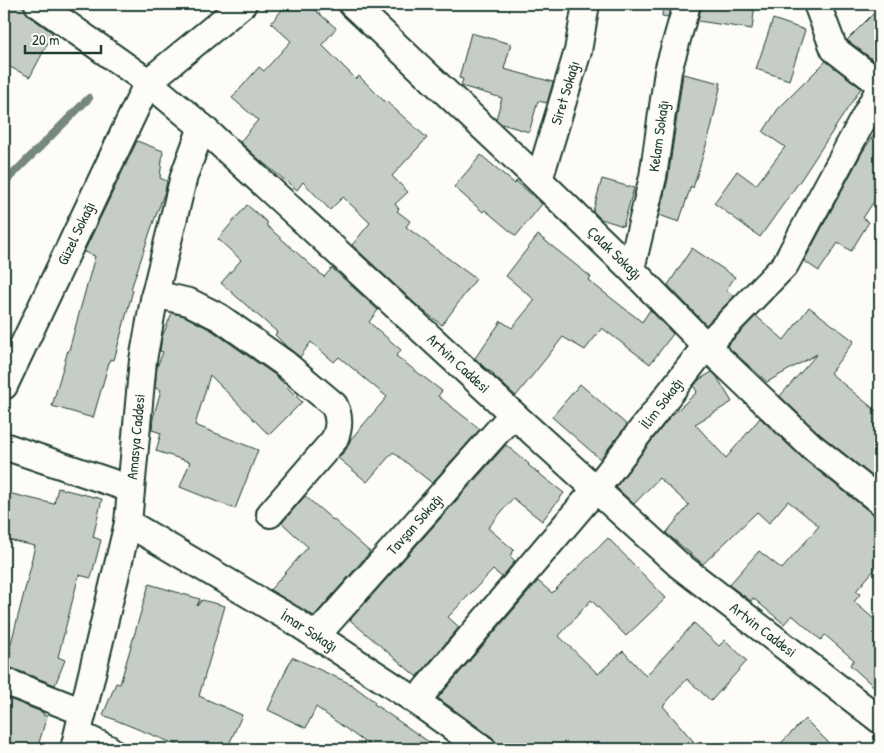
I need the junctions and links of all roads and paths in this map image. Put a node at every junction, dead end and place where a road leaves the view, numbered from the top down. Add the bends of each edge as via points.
1 (38, 4) edge
2 (243, 4) edge
3 (352, 4) edge
4 (586, 4) edge
5 (687, 4) edge
6 (817, 4) edge
7 (148, 82) junction
8 (880, 84) edge
9 (880, 88) edge
10 (202, 127) junction
11 (539, 180) junction
12 (631, 269) junction
13 (155, 294) junction
14 (706, 346) junction
15 (4, 386) edge
16 (514, 414) junction
17 (4, 446) edge
18 (131, 489) junction
19 (596, 489) junction
20 (880, 500) edge
21 (270, 514) dead end
22 (128, 523) junction
23 (316, 636) junction
24 (4, 681) edge
25 (416, 701) junction
26 (880, 720) edge
27 (79, 732) edge
28 (109, 749) edge
29 (483, 749) edge

1 - 7 street, Artvin Caddesi
2 - 7 street
3 - 11 street, Çolak Sokağı
4 - 11 street, Siret Sokağı via 578,51
5 - 12 street, Kelam Sokağı via 668,71 653,177
6 - 8 street via 834,49
7 - 10 street, Artvin Caddesi
7 - 15 street, Güzel Sokağı
9 - 14 street, İlim Sokağı via 785,265
10 - 13 street, Amasya Caddesi via 184,176
10 - 16 street, Artvin Caddesi
11 - 12 street, Çolak Sokağı
12 - 14 street, Çolak Sokağı
13 - 18 street, Amasya Caddesi via 142,360
13 - 21 street via 189,302 219,317 284,363 334,404 339,421 334,440
14 - 19 street, İlim Sokağı
14 - 20 street, Çolak Sokağı via 811,446
16 - 19 street, Artvin Caddesi
16 - 23 street, Tavşan Sokağı
17 - 18 street
18 - 22 street, Amasya Caddesi
19 - 25 street, İlim Sokağı
19 - 26 street, Artvin Caddesi via 680,564
22 - 23 street, İmar Sokağı
22 - 27 street, Amasya Caddesi
23 - 25 street, İmar Sokağı
24 - 27 street
25 - 29 street, İmar Sokağı
27 - 28 street

